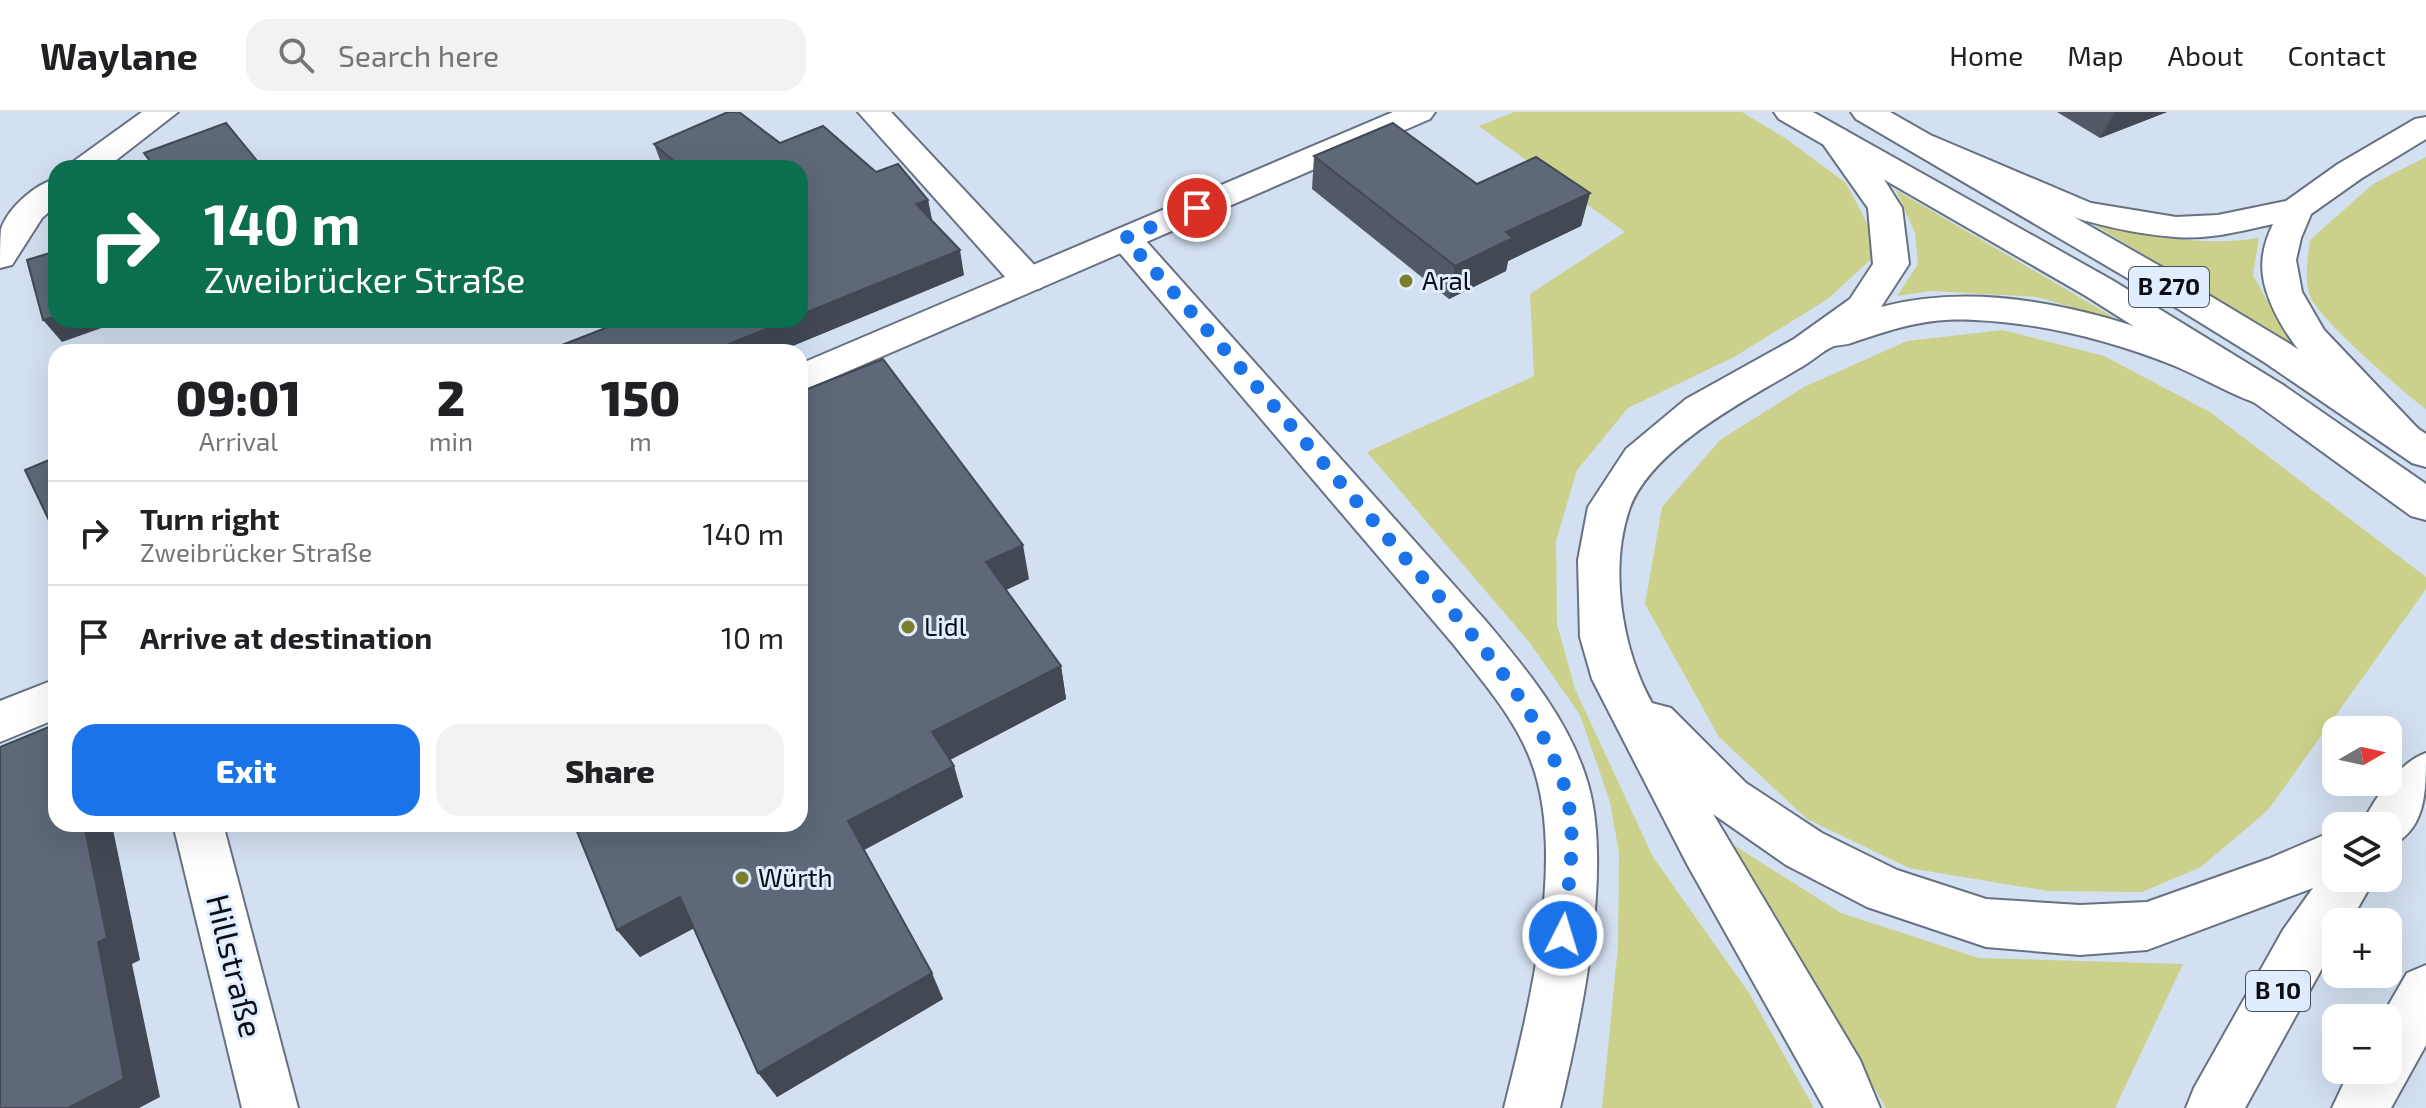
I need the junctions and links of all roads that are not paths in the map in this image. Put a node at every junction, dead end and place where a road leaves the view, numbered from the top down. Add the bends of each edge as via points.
1 (162, 112) edge
2 (874, 112) edge
3 (1419, 112) edge
4 (1790, 112) edge
5 (1867, 112) edge
6 (2426, 126) edge
7 (1834, 137) junction
8 (1924, 144) junction
9 (96, 160) edge
10 (48, 196) edge
11 (2297, 209) junction
12 (1125, 238) junction
13 (0, 257) edge
14 (1028, 280) junction
15 (1807, 348) junction
16 (808, 376) edge
17 (2269, 394) junction
18 (2417, 446) edge
19 (2426, 505) edge
20 (1615, 679) junction
21 (48, 701) edge
22 (0, 722) edge
23 (2426, 774) edge
24 (2397, 812) edge
25 (200, 832) edge
26 (2322, 859) edge
27 (2340, 892) edge
28 (2426, 991) edge
29 (2402, 1034) edge
30 (2374, 1084) edge
31 (270, 1108) edge
32 (1532, 1108) edge
33 (1852, 1108) edge
34 (2214, 1108) edge
35 (2360, 1108) edge

1 - 9 main road
2 - 14 main road
3 - 12 main road
4 - 7 main road, B 270
5 - 8 main road, B 270
6 - 11 main road
7 - 15 main road via 1885,208 1891,264 1863,307
7 - 17 main road, B 270 via 2099,288
8 - 11 main road via 2084,212 2137,223 2218,225
8 - 18 main road, B 270 via 2159,281
10 - 13 main road via 29,212
11 - 18 main road via 2281,243 2278,266 2297,317 2319,347
12 - 14 main road
12 - 32 main road via 1459,621 1516,692 1547,744 1563,782 1572,829 1561,950
14 - 16 main road
15 - 17 main road via 1874,320 1918,310 1985,307 2082,325 2162,348
15 - 20 main road via 1700,409 1640,459 1609,507 1599,560 1602,637
17 - 19 main road, B 270
20 - 26 main road via 1729,798 1804,849 1885,890 1986,923 2080,930 2147,926
20 - 33 main road
21 - 22 main road
23 - 24 main road
25 - 31 main road, Hillstraße
27 - 34 main road, B 10 via 2302,948
28 - 29 main road
30 - 35 main road

